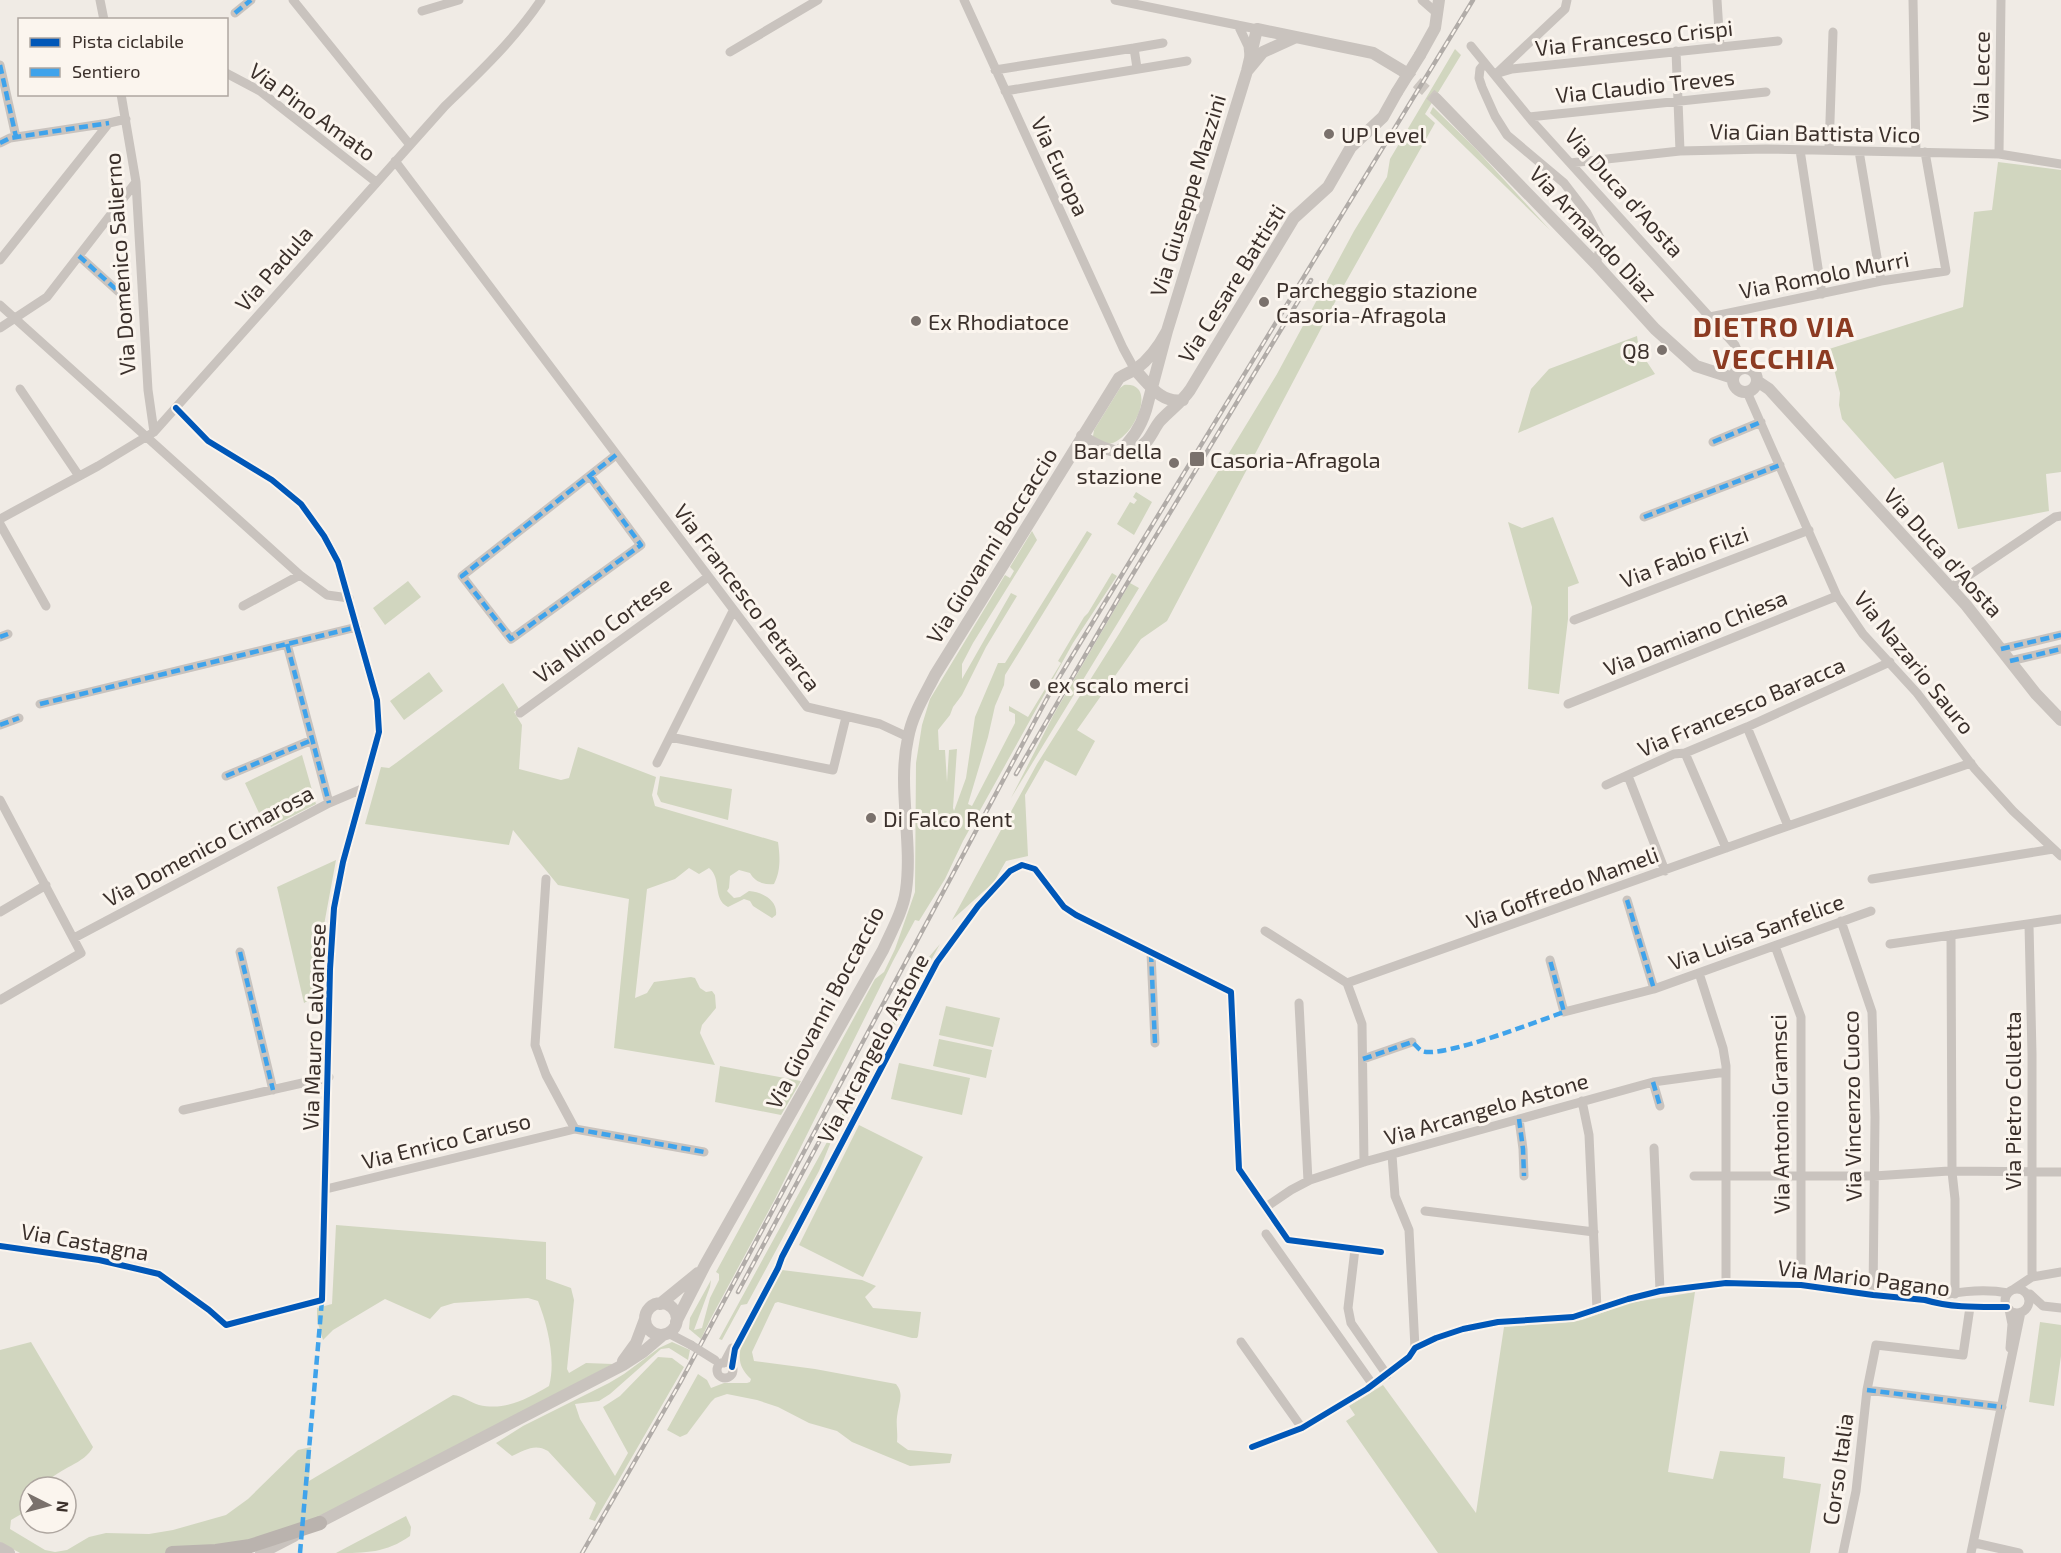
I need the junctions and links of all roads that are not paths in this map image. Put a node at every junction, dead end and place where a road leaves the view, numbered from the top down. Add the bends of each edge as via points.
1 (100, 0) edge
2 (251, 0) edge
3 (293, 0) edge
4 (459, 0) edge
5 (541, 0) edge
6 (818, 0) edge
7 (964, 0) edge
8 (1115, 0) edge
9 (1422, 0) edge
10 (1438, 0) edge
11 (1568, 0) edge
12 (1717, 0) edge
13 (1912, 0) edge
14 (2001, 0) edge
15 (422, 11) dead end
16 (235, 13) dead end
17 (1438, 14) junction
18 (104, 18) edge
19 (1238, 25) junction
20 (1257, 29) junction
21 (1833, 32) dead end
22 (1296, 37) junction
23 (1778, 40) dead end
24 (1163, 43) dead end
25 (1471, 46) dead end
26 (1720, 47) junction
27 (1134, 48) junction
28 (1676, 51) junction
29 (730, 52) dead end
30 (1187, 61) dead end
31 (1248, 64) junction
32 (1484, 64) junction
33 (0, 65) edge
34 (1137, 69) junction
35 (995, 70) junction
36 (1403, 71) tunnel mouth
37 (228, 74) edge
38 (1495, 74) junction
39 (1005, 91) junction
40 (1766, 92) dead end
41 (121, 96) edge
42 (1436, 99) tunnel mouth
43 (1678, 100) junction
44 (1529, 117) junction
45 (126, 119) junction
46 (109, 123) junction
47 (16, 137) junction
48 (0, 143) edge
49 (410, 145) junction
50 (1800, 150) junction
51 (1829, 150) junction
52 (1680, 151) junction
53 (1859, 151) junction
54 (1921, 152) junction
55 (1999, 154) junction
56 (394, 161) junction
57 (1570, 163) junction
58 (2061, 164) edge
59 (136, 182) junction
60 (376, 182) junction
61 (79, 256) junction
62 (0, 260) edge
63 (1596, 264) junction
64 (1881, 281) junction
65 (120, 293) dead end
66 (1822, 294) junction
67 (0, 305) edge
68 (1710, 317) junction
69 (16, 318) junction
70 (0, 328) edge
71 (1167, 331) junction
72 (1745, 368) junction
73 (1130, 372) junction
74 (1733, 378) junction
75 (1757, 381) junction
76 (1153, 388) junction
77 (20, 389) dead end
78 (1747, 392) junction
79 (1183, 400) junction
80 (176, 408) junction
81 (1761, 422) junction
82 (150, 434) junction
83 (1082, 436) junction
84 (1713, 442) dead end
85 (1118, 452) junction
86 (616, 455) junction
87 (1780, 465) junction
88 (79, 476) junction
89 (590, 476) junction
90 (2061, 516) edge
91 (1644, 517) dead end
92 (0, 519) edge
93 (0, 524) edge
94 (1809, 530) junction
95 (300, 575) junction
96 (708, 577) junction
97 (1950, 588) junction
98 (1837, 596) junction
99 (349, 598) junction
100 (46, 606) dead end
101 (243, 606) dead end
102 (733, 611) junction
103 (1574, 620) dead end
104 (357, 627) junction
105 (2061, 635) edge
106 (287, 644) junction
107 (2001, 649) junction
108 (2061, 649) edge
109 (2010, 661) junction
110 (1890, 662) junction
111 (40, 704) dead end
112 (1568, 704) dead end
113 (520, 713) dead end
114 (846, 717) junction
115 (20, 718) dead end
116 (2061, 720) edge
117 (0, 725) edge
118 (1747, 727) junction
119 (670, 737) junction
120 (908, 737) junction
121 (312, 740) junction
122 (1685, 753) junction
123 (657, 763) dead end
124 (1971, 763) junction
125 (226, 776) dead end
126 (1628, 776) junction
127 (1606, 785) dead end
128 (362, 789) junction
129 (0, 800) edge
130 (329, 803) junction
131 (4, 818) edge
132 (1788, 826) junction
133 (1726, 848) junction
134 (2053, 849) junction
135 (2061, 856) edge
136 (1665, 871) junction
137 (546, 879) dead end
138 (1872, 879) dead end
139 (46, 885) junction
140 (1628, 900) dead end
141 (1871, 910) dead end
142 (0, 912) edge
143 (2061, 919) edge
144 (1841, 921) junction
145 (2029, 925) junction
146 (1265, 930) dead end
147 (1951, 935) junction
148 (74, 938) junction
149 (1890, 944) dead end
150 (1775, 946) junction
151 (240, 952) dead end
152 (1151, 953) junction
153 (1550, 960) dead end
154 (1699, 973) junction
155 (1347, 983) junction
156 (1654, 988) junction
157 (0, 999) edge
158 (1299, 1003) dead end
159 (1155, 1042) dead end
160 (1412, 1042) dead end
161 (1363, 1059) junction
162 (1726, 1072) junction
163 (329, 1077) junction
164 (1653, 1082) junction
165 (273, 1090) junction
166 (1582, 1101) junction
167 (1660, 1106) dead end
168 (183, 1110) dead end
169 (1519, 1119) junction
170 (575, 1129) junction
171 (1654, 1148) dead end
172 (704, 1152) dead end
173 (1392, 1155) junction
174 (1364, 1162) junction
175 (1952, 1172) junction
176 (2031, 1172) junction
177 (2061, 1172) edge
178 (1524, 1176) dead end
179 (1694, 1176) dead end
180 (1801, 1176) junction
181 (1874, 1176) junction
182 (1727, 1177) junction
183 (1308, 1181) junction
184 (326, 1189) junction
185 (1266, 1208) junction
186 (1425, 1211) dead end
187 (1594, 1232) junction
188 (1266, 1234) dead end
189 (0, 1246) edge
190 (1354, 1249) junction
191 (1381, 1252) dead end
192 (705, 1265) junction
193 (2061, 1272) edge
194 (2034, 1276) junction
195 (1726, 1283) junction
196 (1800, 1285) junction
197 (1660, 1291) junction
198 (2011, 1291) junction
199 (2026, 1293) junction
200 (1955, 1294) junction
201 (1873, 1295) junction
202 (322, 1300) joint
203 (1925, 1300) junction
204 (660, 1304) junction
205 (1970, 1307) junction
206 (2008, 1308) junction
207 (2061, 1308) edge
208 (1597, 1309) junction
209 (2023, 1311) junction
210 (2061, 1313) edge
211 (646, 1316) junction
212 (671, 1329) junction
213 (1241, 1342) dead end
214 (1415, 1348) junction
215 (2011, 1353) junction
216 (610, 1371) junction
217 (1387, 1375) junction
218 (1373, 1385) junction
219 (1867, 1390) junction
220 (2002, 1407) junction
221 (1302, 1428) junction
222 (1252, 1447) dead end
223 (320, 1523) joint
224 (1975, 1543) junction
225 (268, 1547) edge
226 (0, 1548) edge
227 (9, 1553) edge
228 (172, 1553) edge
229 (1843, 1553) edge
230 (1971, 1553) edge
231 (2019, 1553) edge

1 - 18 street
2 - 16 street
3 - 49 street
4 - 15 street
5 - 49 street, Via Padula via 502,51
6 - 29 street
7 - 35 street, Via Europa
8 - 19 street
9 - 17 street
10 - 17 street
11 - 38 street via 1565,9
12 - 26 street
13 - 54 street
14 - 55 street, Via Lecce
17 - 79 street, Via Cesare Battisti, bridge via 1435,28 1383,117 1351,147 1328,187 1294,218
19 - 20 street
19 - 31 street via 1248,46
20 - 22 street
20 - 31 street, Via Giuseppe Mazzini
21 - 51 street
22 - 31 street, Via Giuseppe Mazzini via 1263,52
22 - 36 street via 1373,52
23 - 26 street, Via Francesco Crispi
24 - 27 street
25 - 32 street, Via Duca d'Aosta
26 - 28 street, Via Francesco Crispi
27 - 34 street
27 - 35 street
28 - 38 street, Via Francesco Crispi
28 - 43 street
30 - 34 street
31 - 71 street, Via Giuseppe Mazzini
32 - 38 street, Via Duca d'Aosta
32 - 63 street via 1479,78 1507,135 1564,183 1587,213 1600,238
33 - 47 street
34 - 39 street
35 - 39 street, Via Europa
37 - 60 street, Via Pino Amato via 260,91
38 - 44 street, Via Duca d'Aosta
39 - 73 street, Via Europa via 1123,348
40 - 43 street, Via Claudio Treves
41 - 45 street, Via Domenico Salierno
42 - 63 street, Via Armando Diaz
43 - 44 street, Via Claudio Treves
43 - 52 street
44 - 57 street, Via Duca d'Aosta
45 - 46 street
45 - 59 street, Via Domenico Salierno
46 - 47 street
46 - 62 street
47 - 48 street
49 - 56 street, Via Padula
50 - 51 street, Via Gian Battista Vico
50 - 52 street, Via Gian Battista Vico
50 - 66 street
51 - 53 street, Via Gian Battista Vico
52 - 57 street, Via Gian Battista Vico
53 - 54 street, Via Gian Battista Vico
53 - 64 street
54 - 55 street, Via Gian Battista Vico
54 - 64 street, Via Romolo Murri via 1946,271
55 - 58 street, Via Gian Battista Vico
56 - 60 street, Via Padula
56 - 86 street, Via Francesco Petrarca
57 - 68 street, Via Duca d'Aosta
59 - 61 street
59 - 82 street, Via Domenico Salierno
60 - 80 street, Via Padula
61 - 65 street
61 - 69 street via 47,297
63 - 74 street, Via Armando Diaz via 1655,329 1696,366
64 - 66 street, Via Romolo Murri
66 - 68 street, Via Romolo Murri
67 - 69 street
68 - 72 street, Via Duca d'Aosta via 1735,345
69 - 70 street
69 - 82 street
71 - 73 street, Via Giuseppe Mazzini via 1157,349
71 - 76 street, Via Giuseppe Mazzini
72 - 74 street
72 - 75 street, Via Duca d'Aosta via 1752,371
73 - 76 street
73 - 83 street, Via Giuseppe Mazzini via 1119,378
74 - 78 street via 1737,389
75 - 78 street
75 - 97 street, Via Duca d'Aosta via 1769,389
76 - 79 street via 1166,399
76 - 85 street, Via Giuseppe Mazzini via 1142,422
77 - 88 street
78 - 81 street, Via Nazario Sauro
79 - 85 street, Via Cesare Battisti via 1161,420 1144,444
80 - 82 street, Via Padula
80 - 99 street, Via Mauro Calvanese via 208,441 272,480 301,504 338,562
81 - 84 street
81 - 87 street, Via Nazario Sauro
82 - 88 street, Via Padula
82 - 95 street
83 - 85 street via 1101,448
83 - 120 street, Via Giovanni Boccaccio via 935,675
86 - 89 street
86 - 96 street, Via Francesco Petrarca
87 - 91 street
87 - 94 street, Via Nazario Sauro
88 - 92 street, Via Padula
89 - 89 street via 640,545 511,639 462,576
90 - 97 street
93 - 100 street
94 - 98 street, Via Nazario Sauro
94 - 103 street, Via Fabio Filzi
95 - 99 street via 327,595
95 - 101 street
96 - 102 street, Via Francesco Petrarca
96 - 113 street, Via Nino Cortese
97 - 107 street, Via Duca d'Aosta
98 - 110 street, Via Nazario Sauro via 1863,634
98 - 112 street, Via Damiano Chiesa
99 - 104 street, Via Mauro Calvanese
102 - 114 street, Via Francesco Petrarca via 807,707
102 - 119 street
104 - 106 street
104 - 128 street, Via Mauro Calvanese via 377,700 379,732
105 - 107 street, Via Duca d'Aosta
106 - 111 street
106 - 121 street
107 - 109 street, Via Duca d'Aosta
108 - 109 street
109 - 116 street, Via Duca d'Aosta
110 - 118 street, Via Francesco Baracca
110 - 124 street, Via Nazario Sauro
114 - 119 street via 833,770
114 - 120 street, Via Francesco Petrarca via 880,724
115 - 117 street
118 - 122 street, Via Francesco Baracca
118 - 132 street
119 - 123 street
120 - 192 street, Via Giovanni Boccaccio via 907,877 900,912 883,950
121 - 125 street
121 - 130 street
122 - 126 street, Via Francesco Baracca via 1674,754
122 - 133 street
124 - 132 street, Via Goffredo Mameli
124 - 134 street, Via Nazario Sauro via 2013,812
126 - 127 street, Via Francesco Baracca
126 - 136 street
128 - 130 street, Via Domenico Cimarosa
128 - 163 street, Via Mauro Calvanese via 334,908
129 - 131 street
130 - 148 street, Via Domenico Cimarosa
131 - 139 street
132 - 133 street, Via Goffredo Mameli
133 - 136 street, Via Goffredo Mameli
134 - 135 street, Via Nazario Sauro
134 - 138 street
136 - 155 street, Via Goffredo Mameli
137 - 170 street, Via Enrico Caruso via 535,1045
139 - 142 street
139 - 148 street
140 - 156 street, Via Luisa Sanfelice
141 - 144 street, Via Luisa Sanfelice
143 - 145 street
144 - 150 street, Via Luisa Sanfelice
144 - 181 street, Via Vincenzo Cuoco via 1872,1012
145 - 147 street
145 - 176 street, Via Pietro Colletta
146 - 155 street
147 - 149 street
147 - 175 street
148 - 157 street via 81,953
150 - 154 street, Via Luisa Sanfelice
150 - 180 street, Via Antonio Gramsci via 1801,1017
151 - 165 street
152 - 159 street
152 - 185 street via 1231,992 1239,1169
152 - 212 street, Via Arcangelo Astone, bridge via 1064,907 1035,869 1026,865 1010,871 951,941 722,1362 676,1336
153 - 156 street, Via Luisa Sanfelice via 1564,1012
154 - 156 street, Via Luisa Sanfelice
154 - 162 street via 1723,1048
155 - 161 street via 1362,1024
158 - 183 street
160 - 161 street
161 - 174 street
162 - 164 street, Via Arcangelo Astone
162 - 182 street
163 - 165 street
163 - 184 street, Via Mauro Calvanese
164 - 166 street, Via Arcangelo Astone
164 - 167 street
165 - 168 street
166 - 169 street, Via Arcangelo Astone
166 - 187 street via 1589,1135
169 - 173 street, Via Arcangelo Astone
169 - 178 street
170 - 172 street, Via Enrico Caruso
170 - 184 street, Via Enrico Caruso
171 - 197 street
173 - 174 street, Via Arcangelo Astone
173 - 214 street via 1395,1196 1409,1230
174 - 183 street, Via Arcangelo Astone
175 - 176 street
175 - 181 street
175 - 200 street
176 - 177 street
176 - 194 street, Via Pietro Colletta
179 - 182 street
180 - 181 street
180 - 182 street
180 - 196 street, Via Antonio Gramsci
181 - 201 street, Via Vincenzo Cuoco
182 - 195 street
183 - 185 street, Via Arcangelo Astone
184 - 202 street, Via Mauro Calvanese
185 - 190 street via 1288,1240
186 - 187 street
187 - 208 street
188 - 218 street
189 - 202 street, Via Castagna via 99,1260 159,1274 226,1325
190 - 191 street
190 - 217 street via 1348,1308 1351,1323
192 - 204 street, Via Giovanni Boccaccio
192 - 212 street, Via Giovanni Boccaccio
193 - 194 street
194 - 198 street
195 - 196 street, Via Mario Pagano
195 - 197 street, Via Mario Pagano
196 - 201 street, Via Mario Pagano
197 - 208 street, Via Mario Pagano
198 - 199 street, Via Mario Pagano via 2020,1289
198 - 200 street, Via Mario Pagano
198 - 206 street via 2005,1300
199 - 207 street, Via Mario Pagano via 2043,1306
199 - 209 street via 2029,1300
200 - 203 street, Via Mario Pagano
201 - 203 street, Via Mario Pagano
203 - 205 street, Via Mario Pagano
204 - 211 street
204 - 212 street via 675,1312
205 - 206 street, Via Mario Pagano
205 - 219 street, Corso Italia via 1963,1355 1876,1345
206 - 209 street, Via Mario Pagano
206 - 215 street
208 - 214 street, Via Mario Pagano via 1573,1317 1498,1322 1436,1338
209 - 210 street, Via Mario Pagano
209 - 215 street
211 - 212 street via 650,1330 658,1335
211 - 216 street via 631,1351
212 - 216 street via 643,1352
213 - 221 street
214 - 217 street, Via Mario Pagano
215 - 220 street
216 - 223 street
217 - 218 street, Via Mario Pagano
218 - 221 street, Via Mario Pagano
219 - 220 street, Corso Italia
219 - 229 street, Corso Italia via 1856,1491
220 - 224 street
221 - 222 street, Via Mario Pagano
223 - 225 main road
224 - 230 street
224 - 231 street
225 - 228 main road
226 - 227 street

